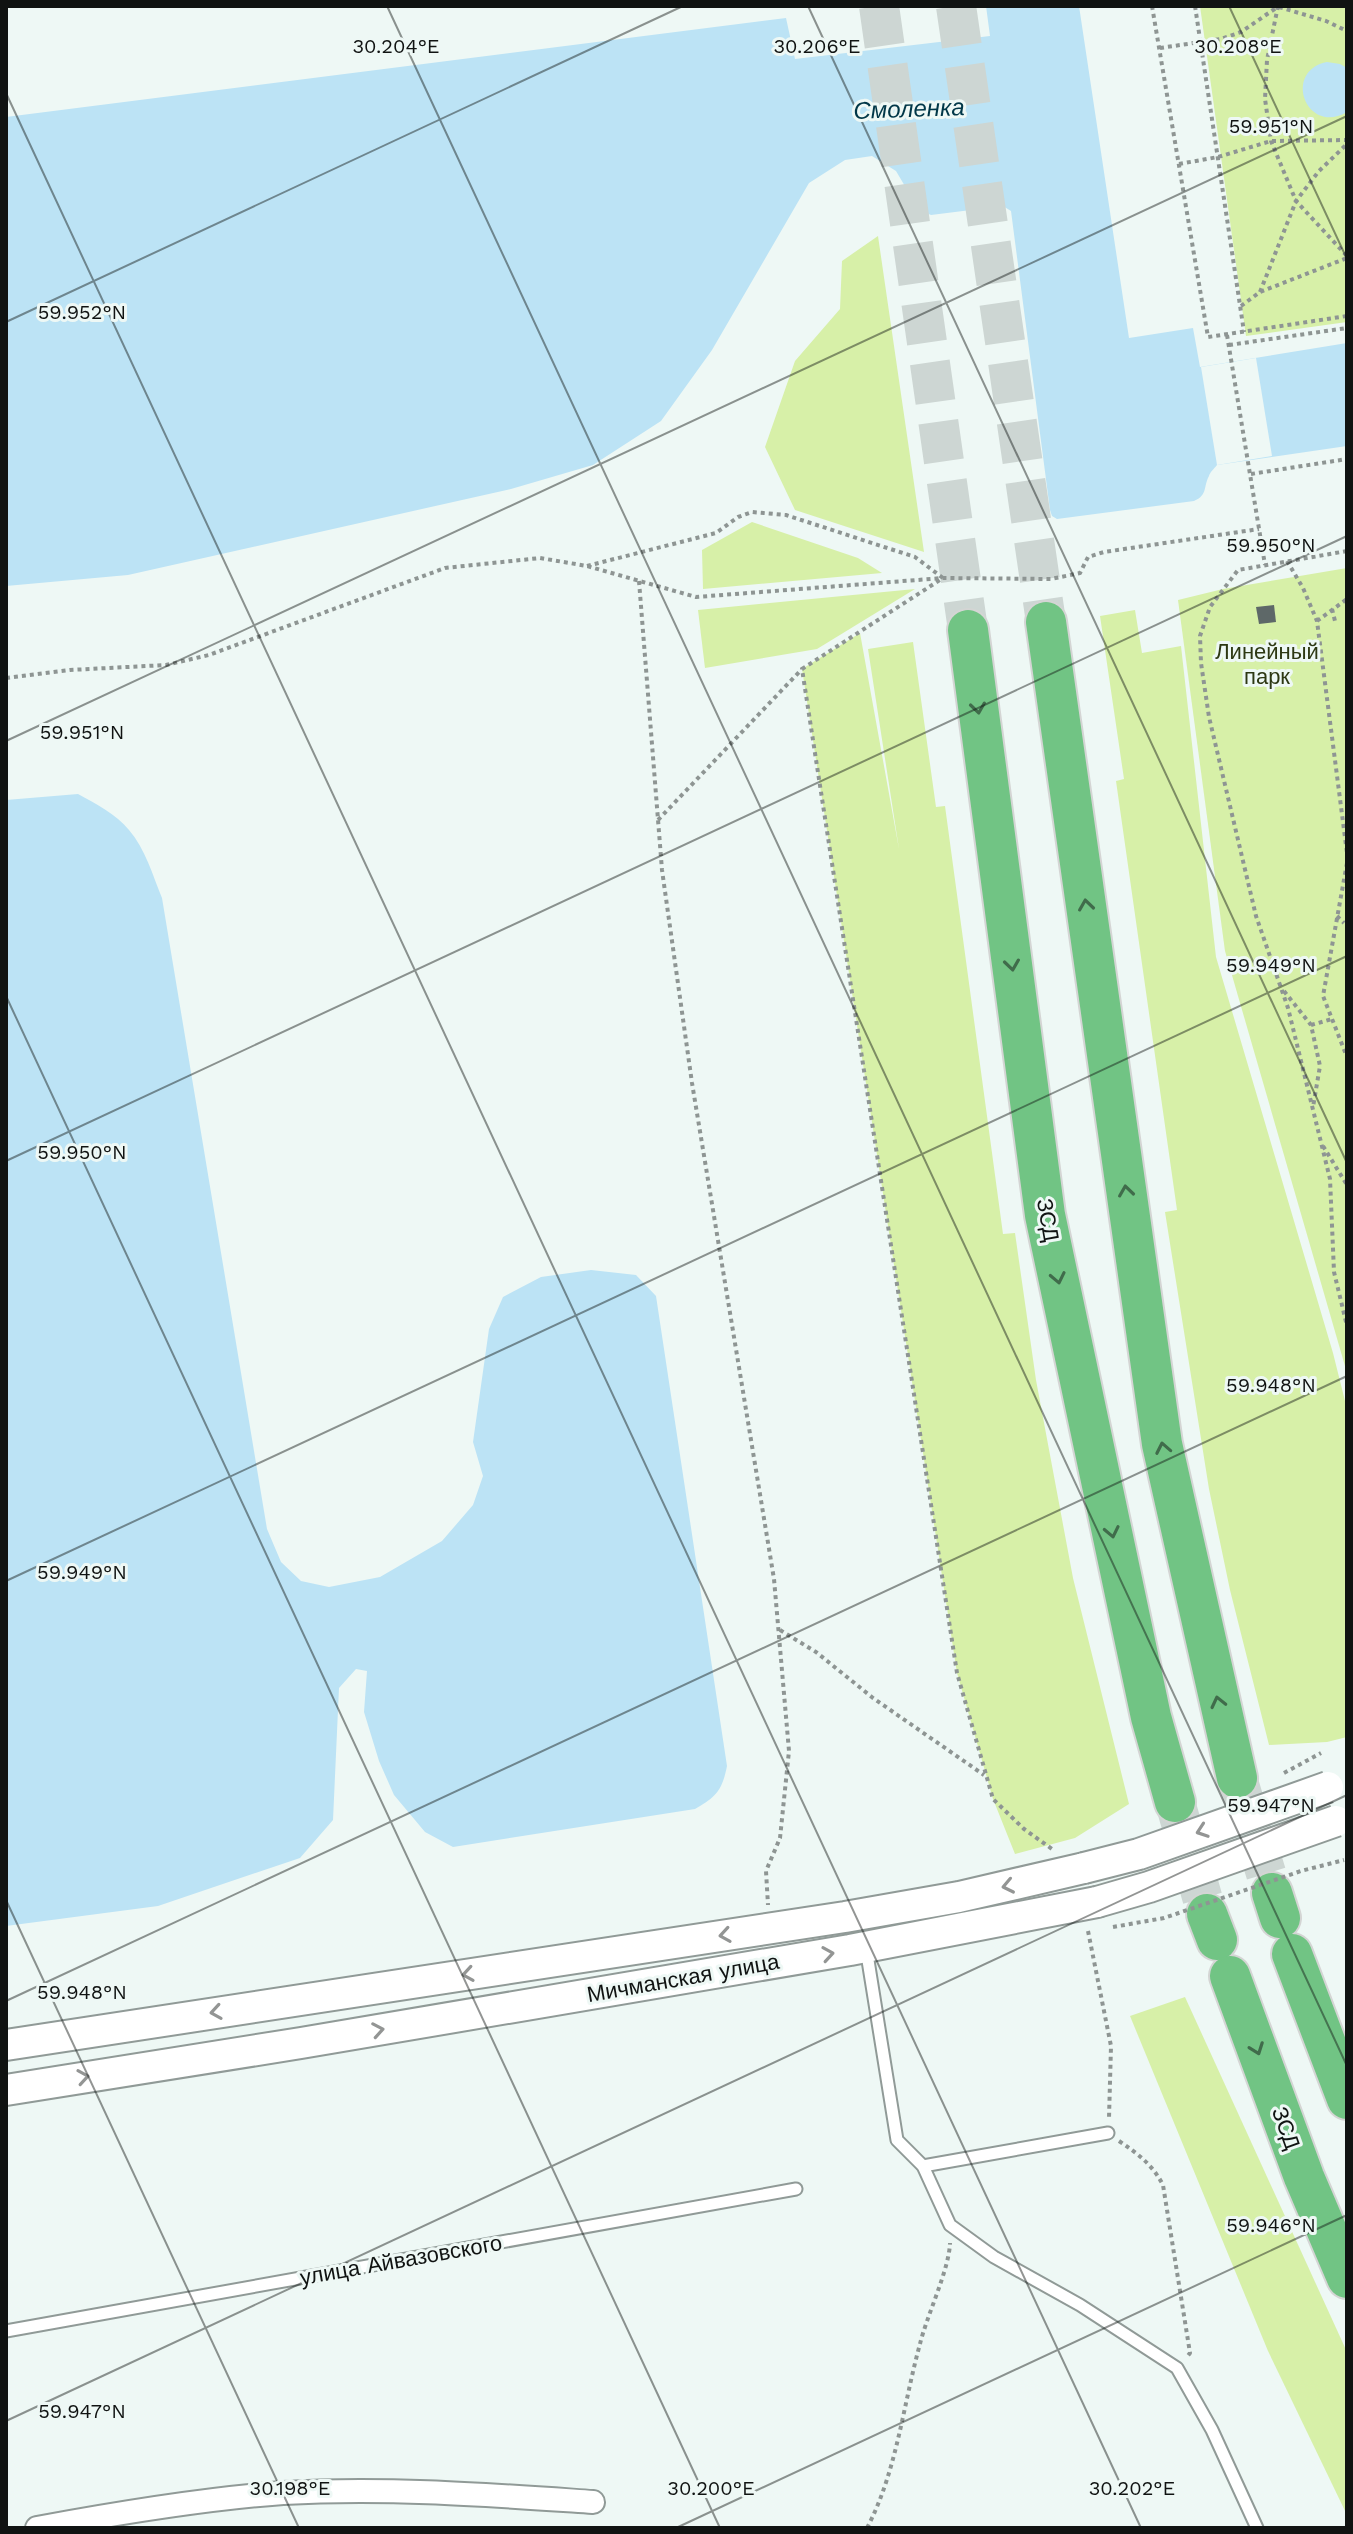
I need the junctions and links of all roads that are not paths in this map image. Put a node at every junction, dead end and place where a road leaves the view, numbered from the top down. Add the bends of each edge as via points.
1 (1046, 622) tunnel mouth
2 (968, 630) tunnel mouth
3 (1237, 1778) tunnel mouth
4 (1338, 1783) edge
5 (1175, 1802) tunnel mouth
6 (1341, 1819) edge
7 (1281, 1921) tunnel mouth
8 (1218, 1943) tunnel mouth
9 (866, 1947) junction
10 (6, 2045) edge
11 (6, 2090) edge
12 (1347, 2099) edge
13 (1108, 2133) road end
14 (923, 2166) junction
15 (796, 2189) dead end
16 (1347, 2278) edge
17 (6, 2331) edge
18 (593, 2502) dead end
19 (37, 2528) edge
20 (1257, 2528) edge

3 -> 1 highway via 1162,1444
2 -> 5 highway, ЗСД via 1045,1215 1151,1717
4 -> 10 main road, Мичманская улица, bridge via 1139,1854 959,1897
6 - 9 main road, Мичманская улица, bridge via 1149,1887 1102,1915
7 - 12 highway
8 -> 16 highway, ЗСД
11 -> 9 main road, Мичманская улица
9 - 14 lane via 897,2140
13 - 14 lane
14 - 20 lane via 950,2225 1177,2368
15 - 17 lane, улица Айвазовского
18 - 19 street via 411,2491 283,2493

